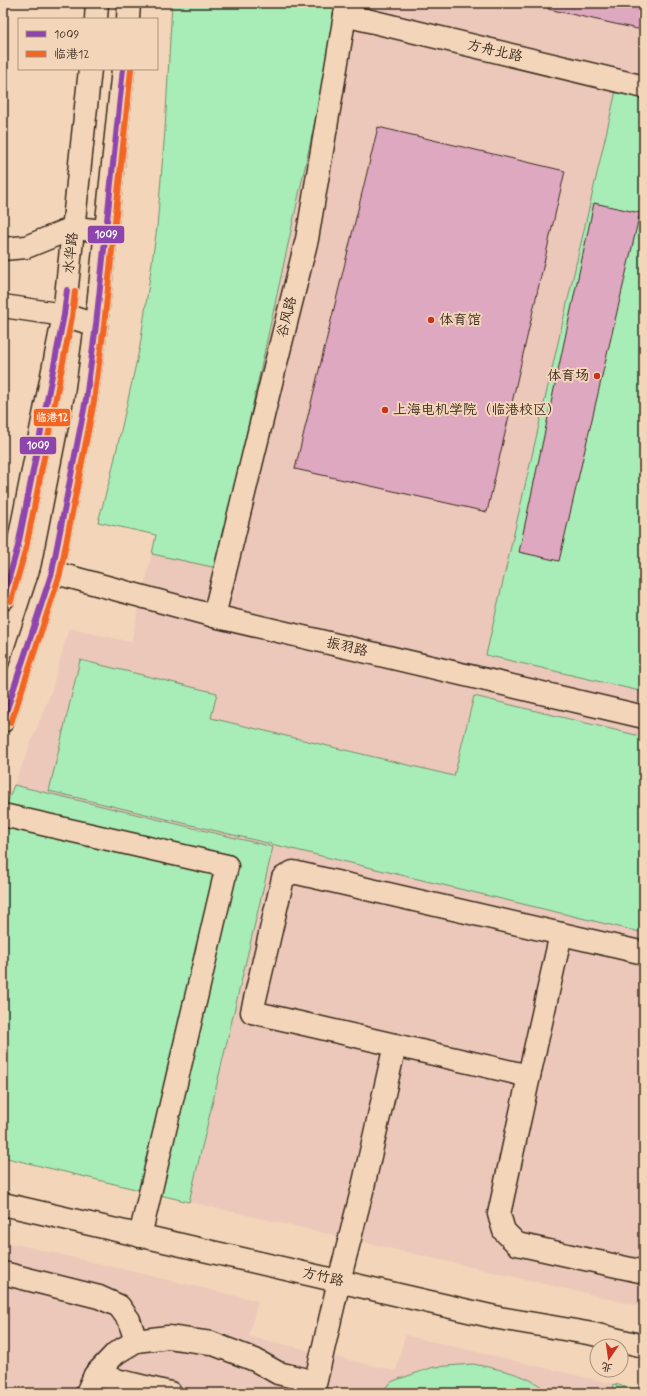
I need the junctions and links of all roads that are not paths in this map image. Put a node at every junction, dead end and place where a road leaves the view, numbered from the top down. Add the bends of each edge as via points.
1 (97, 3) edge
2 (129, 3) edge
3 (346, 9) edge
4 (96, 18) edge
5 (128, 18) edge
6 (90, 70) edge
7 (123, 70) edge
8 (644, 87) edge
9 (73, 228) junction
10 (106, 231) junction
11 (3, 248) edge
12 (3, 306) edge
13 (64, 315) junction
14 (96, 325) junction
15 (52, 572) junction
16 (3, 599) edge
17 (214, 616) junction
18 (644, 717) edge
19 (3, 721) edge
20 (3, 815) edge
21 (562, 934) junction
22 (644, 954) edge
23 (395, 1045) junction
24 (529, 1076) junction
25 (3, 1204) edge
26 (140, 1236) junction
27 (644, 1272) edge
28 (3, 1273) edge
29 (339, 1281) junction
30 (136, 1341) junction
31 (644, 1346) edge
32 (91, 1384) edge
33 (314, 1388) edge
34 (170, 1393) edge

1 - 4 street
2 - 5 street
3 - 8 street, 方舟北路
3 - 17 street, 谷风路 via 307,239
6 - 9 street, 水华路
7 - 10 street
9 - 10 street
9 - 11 street via 26,247
9 - 13 street, 水华路
10 - 14 street
12 - 13 street
13 - 14 street
13 - 16 street, 水华路 via 18,546
14 - 15 street via 86,399
15 - 17 street, 振羽路
15 - 19 street
17 - 18 street, 振羽路
20 - 26 street via 227,866
21 - 22 street
21 - 23 street via 293,872 283,878 252,1012
21 - 24 street
23 - 24 street
23 - 29 street via 364,1187
24 - 27 street via 499,1214 504,1231 516,1244
25 - 26 street, 方竹路
26 - 29 street, 方竹路
28 - 30 street via 100,1296 119,1306 129,1320
29 - 31 street, 方竹路 via 499,1318 593,1334
29 - 33 street
30 - 32 street via 116,1353
30 - 33 street via 168,1337 211,1343 255,1360
32 - 34 street

